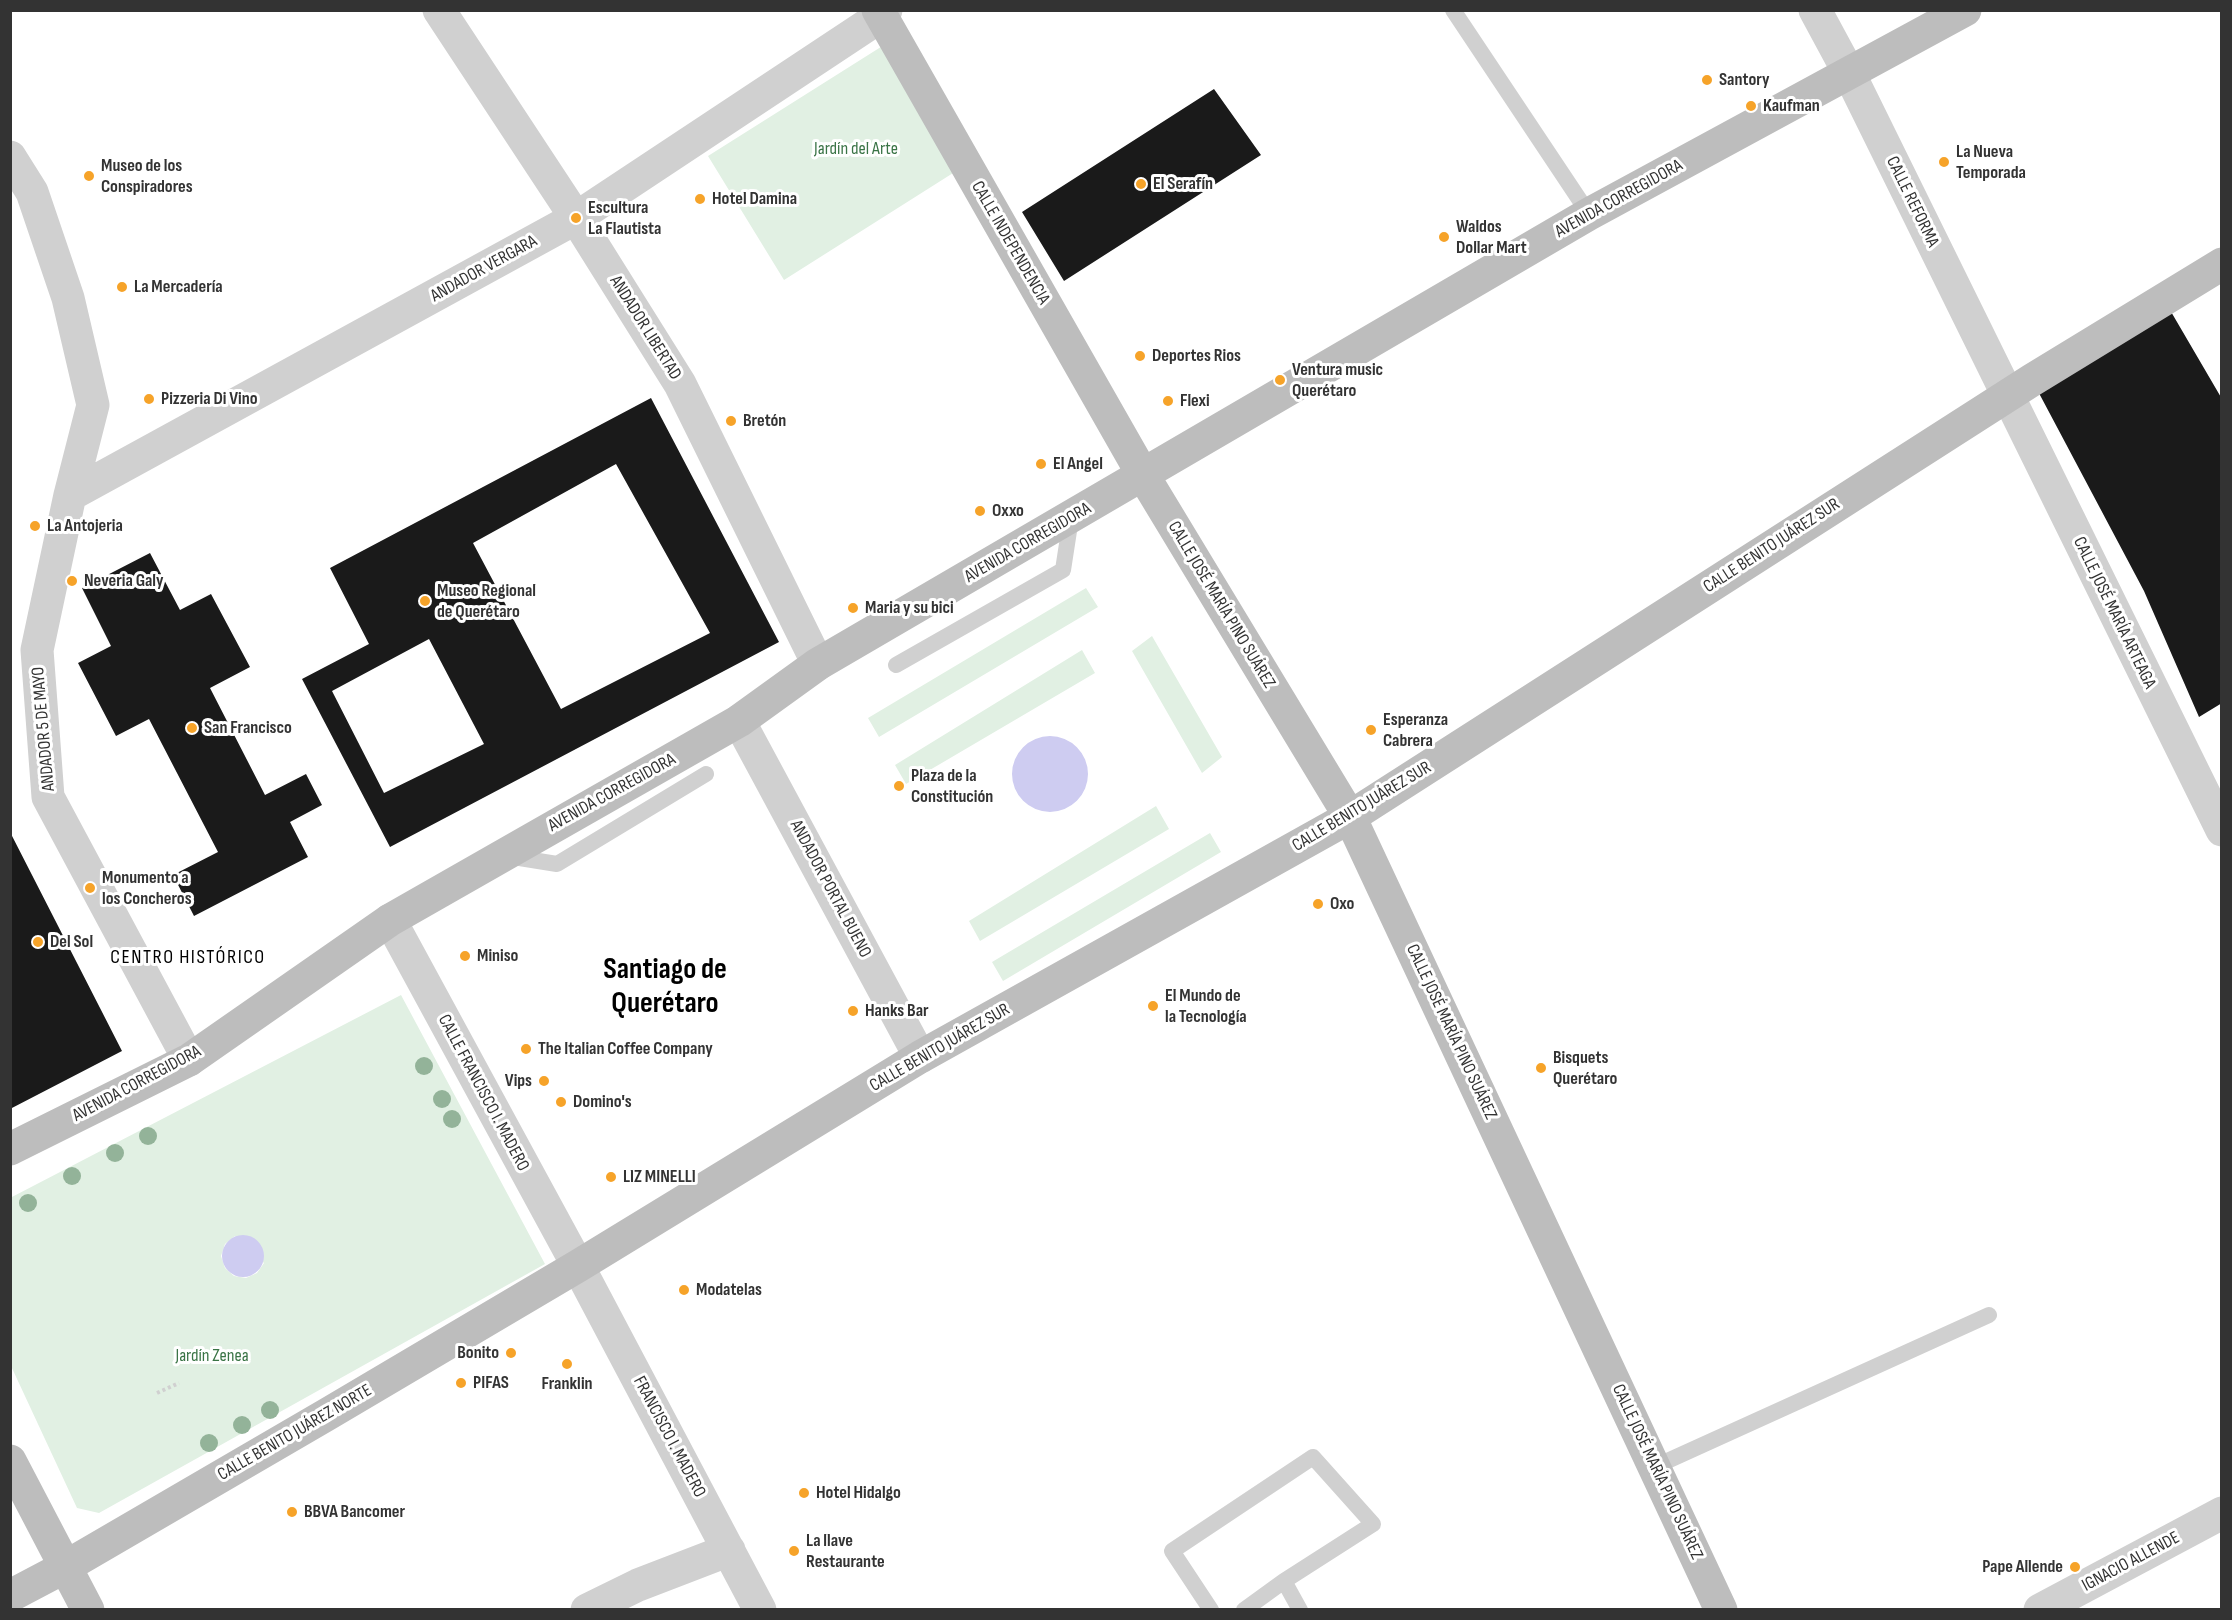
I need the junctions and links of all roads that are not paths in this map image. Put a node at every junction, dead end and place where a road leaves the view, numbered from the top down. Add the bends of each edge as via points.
1 (439, 10) edge
2 (1453, 10) edge
3 (1815, 10) edge
4 (1965, 10) edge
5 (881, 12) edge
6 (1850, 73) junction
7 (10, 157) edge
8 (1589, 214) junction
9 (576, 218) junction
10 (2222, 264) edge
11 (2007, 396) junction
12 (93, 405) junction
13 (114, 471) junction
14 (1143, 475) junction
15 (70, 495) junction
16 (1071, 518) junction
17 (818, 664) junction
18 (896, 665) dead end
19 (739, 721) junction
20 (706, 774) dead end
21 (1350, 817) junction
22 (2222, 830) edge
23 (502, 855) junction
24 (390, 920) junction
25 (920, 1057) junction
26 (189, 1060) junction
27 (10, 1149) edge
28 (578, 1266) junction
29 (1989, 1315) dead end
30 (10, 1461) edge
31 (1654, 1467) junction
32 (2222, 1513) edge
33 (729, 1550) junction
34 (65, 1566) junction
35 (1284, 1581) junction
36 (10, 1596) edge
37 (88, 1610) edge
38 (587, 1610) edge
39 (760, 1610) edge
40 (1211, 1610) edge
41 (1244, 1610) edge
42 (1300, 1610) edge
43 (1721, 1610) edge
44 (2040, 1610) edge

1 - 9 street, ANDADOR LIBERTAD
2 - 8 lane
3 - 6 street, CALLE REFORMA
4 - 6 main road, AVENIDA CORREGIDORA
5 - 9 street, ANDADOR VERGARA
5 - 14 main road, CALLE INDEPENDENCIA
6 - 8 main road, AVENIDA CORREGIDORA
6 - 11 street, CALLE REFORMA
7 - 12 street, ANDADOR 5 DE MAYO via 32,192 68,298
8 - 14 main road, AVENIDA CORREGIDORA
9 - 13 street, ANDADOR VERGARA
9 - 17 street, ANDADOR LIBERTAD via 680,384
10 - 11 main road, CALLE BENITO JUÁREZ SUR
11 - 21 main road, CALLE BENITO JUÁREZ SUR
11 - 22 street, CALLE JOSÉ MARÍA ARTEAGA
12 - 13 street, ANDADOR 5 DE MAYO
12 - 15 street, ANDADOR 5 DE MAYO
13 - 15 street, ANDADOR VERGARA
14 - 16 main road, AVENIDA CORREGIDORA
14 - 21 main road, CALLE JOSÉ MARÍA PINO SUÁREZ
15 - 26 street, ANDADOR 5 DE MAYO via 37,650 48,796
16 - 17 main road, AVENIDA CORREGIDORA
16 - 18 lane via 1063,570
17 - 19 main road, AVENIDA CORREGIDORA
19 - 23 main road, AVENIDA CORREGIDORA
19 - 25 street, ANDADOR PORTAL BUENO
20 - 23 lane via 557,864
21 - 25 main road, CALLE BENITO JUÁREZ SUR
21 - 31 main road, CALLE JOSÉ MARÍA PINO SUÁREZ
23 - 24 main road, AVENIDA CORREGIDORA
24 - 26 main road, AVENIDA CORREGIDORA
24 - 28 street, CALLE FRANCISCO I. MADERO
25 - 28 main road, CALLE BENITO JUÁREZ SUR
26 - 27 main road, AVENIDA CORREGIDORA
28 - 33 street, FRANCISCO I. MADERO
28 - 34 main road, CALLE BENITO JUÁREZ NORTE
29 - 31 lane
30 - 34 main road
31 - 43 main road, CALLE JOSÉ MARÍA PINO SUÁREZ
32 - 44 street, IGNACIO ALLENDE
33 - 38 street via 638,1585
33 - 39 street, FRANCISCO I. MADERO
34 - 36 main road, CALLE BENITO JUÁREZ NORTE
34 - 37 main road
35 - 40 lane via 1373,1524 1313,1457 1172,1551
35 - 41 lane
35 - 42 lane

